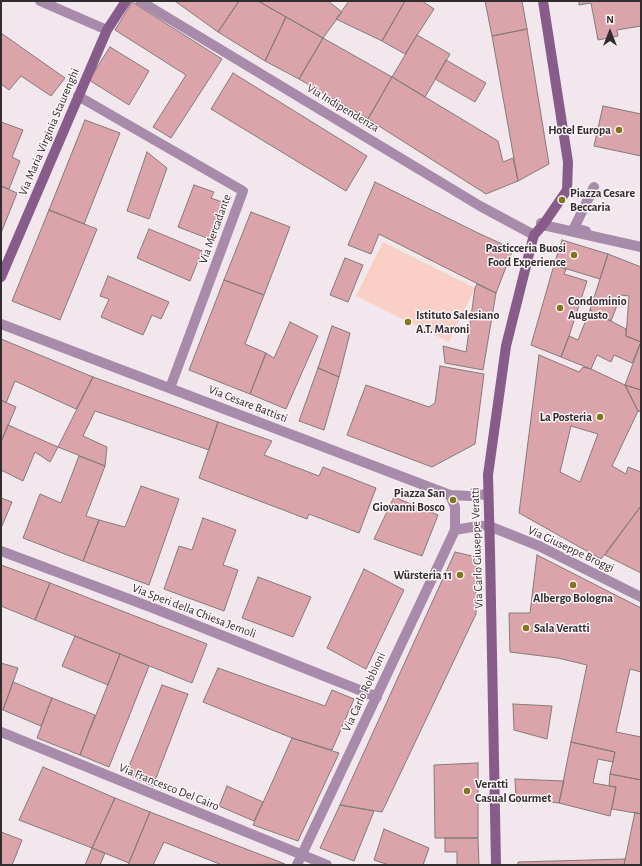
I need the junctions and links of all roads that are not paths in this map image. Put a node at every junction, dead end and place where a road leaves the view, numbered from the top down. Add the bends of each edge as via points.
1 (40, 1) edge
2 (126, 1) edge
3 (140, 1) edge
4 (543, 1) edge
5 (107, 30) junction
6 (78, 96) junction
7 (594, 187) dead end
8 (542, 224) junction
9 (534, 235) junction
10 (641, 247) edge
11 (1, 276) edge
12 (1, 324) edge
13 (170, 388) junction
14 (488, 494) junction
15 (450, 495) junction
16 (489, 526) junction
17 (455, 530) junction
18 (1, 551) edge
19 (641, 597) edge
20 (377, 697) junction
21 (1, 732) edge
22 (301, 855) junction
23 (297, 865) edge
24 (327, 865) edge
25 (496, 865) edge

1 - 5 street
2 - 5 main road, Via Maria Virginia Staurenghi
3 - 9 street, Via Indipendenza via 480,206
4 - 8 main road via 568,162 567,190
5 - 6 main road, Via Maria Virginia Staurenghi
6 - 11 main road, Via Maria Virginia Staurenghi
6 - 13 street, Via Mercadante via 243,191
7 - 10 street via 574,228
8 - 9 main road
8 - 10 street
9 - 14 main road, Via Carlo Giuseppe Veratti via 506,346 488,475
12 - 13 street, Via Cesare Battisti
13 - 15 street, Via Cesare Battisti
14 - 15 street, Via Cesare Battisti
14 - 16 main road, Via Carlo Giuseppe Veratti
15 - 17 street via 455,507
16 - 17 street
16 - 19 street, Via Giuseppe Broggi via 539,546
16 - 25 main road, Via Carlo Giuseppe Veratti
17 - 20 street, Via Carlo Robbioni
18 - 20 street, Via Speri della Chiesa Jemoli
20 - 22 street, Via Carlo Robbioni
21 - 22 street, Via Francesco Del Cairo
22 - 23 street, Via Carlo Robbioni
22 - 24 street, Via Francesco Del Cairo

